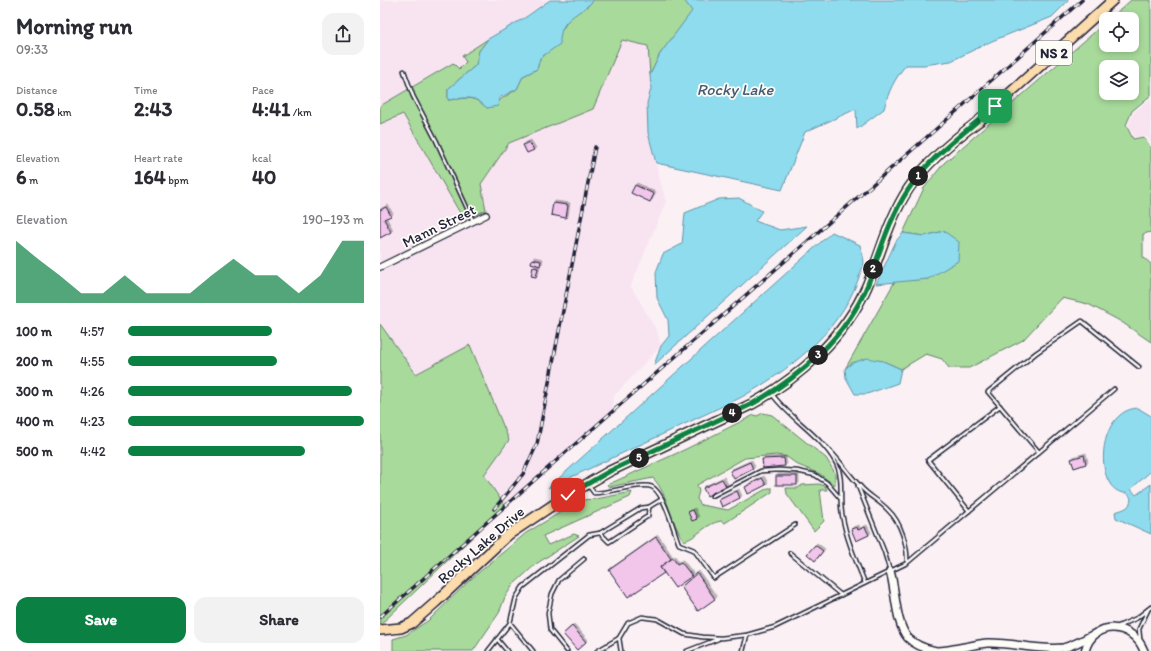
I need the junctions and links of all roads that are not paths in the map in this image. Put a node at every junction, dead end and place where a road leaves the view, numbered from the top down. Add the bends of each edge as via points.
1 (1113, 0) edge
2 (404, 71) dead end
3 (486, 215) dead end
4 (474, 221) junction
5 (380, 267) edge
6 (1139, 367) dead end
7 (1114, 389) dead end
8 (772, 393) junction
9 (1000, 406) junction
10 (817, 439) junction
11 (1039, 452) junction
12 (857, 483) junction
13 (588, 484) junction
14 (712, 496) dead end
15 (840, 498) junction
16 (662, 499) junction
17 (648, 507) junction
18 (969, 511) junction
19 (795, 525) dead end
20 (600, 533) junction
21 (790, 553) dead end
22 (584, 559) dead end
23 (907, 564) junction
24 (890, 571) junction
25 (865, 583) junction
26 (841, 595) junction
27 (1150, 608) edge
28 (510, 623) junction
29 (1114, 628) junction
30 (380, 630) edge
31 (1096, 633) junction
32 (747, 635) junction
33 (619, 638) junction
34 (720, 638) junction
35 (497, 639) junction
36 (1036, 648) junction
37 (1143, 649) edge
38 (488, 651) edge
39 (507, 651) edge
40 (532, 651) edge
41 (567, 651) edge
42 (597, 651) edge
43 (621, 651) edge
44 (687, 651) edge
45 (743, 651) edge
46 (1050, 651) edge
47 (1085, 651) edge

1 - 8 main road, Rocky Lake Drive / NS 2 via 957,138 916,178 901,201 883,239 867,285 846,322 806,366
2 - 4 lane via 413,96
3 - 4 street, Mann Street
4 - 5 street, Mann Street
6 - 9 lane via 1082,321 1036,353 988,392
7 - 11 lane
8 - 10 lane via 780,406
8 - 13 main road, Rocky Lake Drive / NS 2
9 - 11 lane
9 - 18 lane via 928,460
10 - 12 lane
10 - 15 lane via 838,467 841,480
11 - 18 lane
12 - 23 lane via 895,518 908,552
12 - 24 lane
13 - 16 lane via 594,493 650,486 656,488
13 - 30 main road, Rocky Lake Drive / NS 2 via 508,535 412,623 401,628
14 - 15 lane via 761,471 779,470 815,475 827,483
15 - 25 lane via 845,529
16 - 17 lane
16 - 19 lane via 679,544 694,550 714,578
17 - 20 lane via 641,508
17 - 20 lane via 648,516 609,542
18 - 23 lane
20 - 28 lane via 589,536 523,587 516,598
21 - 26 lane
22 - 41 lane via 559,580 552,594 548,613 550,630
23 - 24 lane
24 - 25 lane
24 - 36 street via 895,587 898,616 908,638 920,646 937,651 1000,643
25 - 26 lane
26 - 32 lane via 775,627
27 - 29 lane via 1137,618
27 - 37 lane via 1139,629
28 - 35 lane
28 - 40 lane
29 - 31 street
29 - 37 street via 1132,634
31 - 36 street via 1062,648
31 - 47 street via 1089,640
32 - 34 lane
32 - 45 lane
33 - 34 lane via 628,623 642,616 658,619 684,634
33 - 42 lane
33 - 43 lane
34 - 44 lane
35 - 38 lane
35 - 39 lane
36 - 46 street

